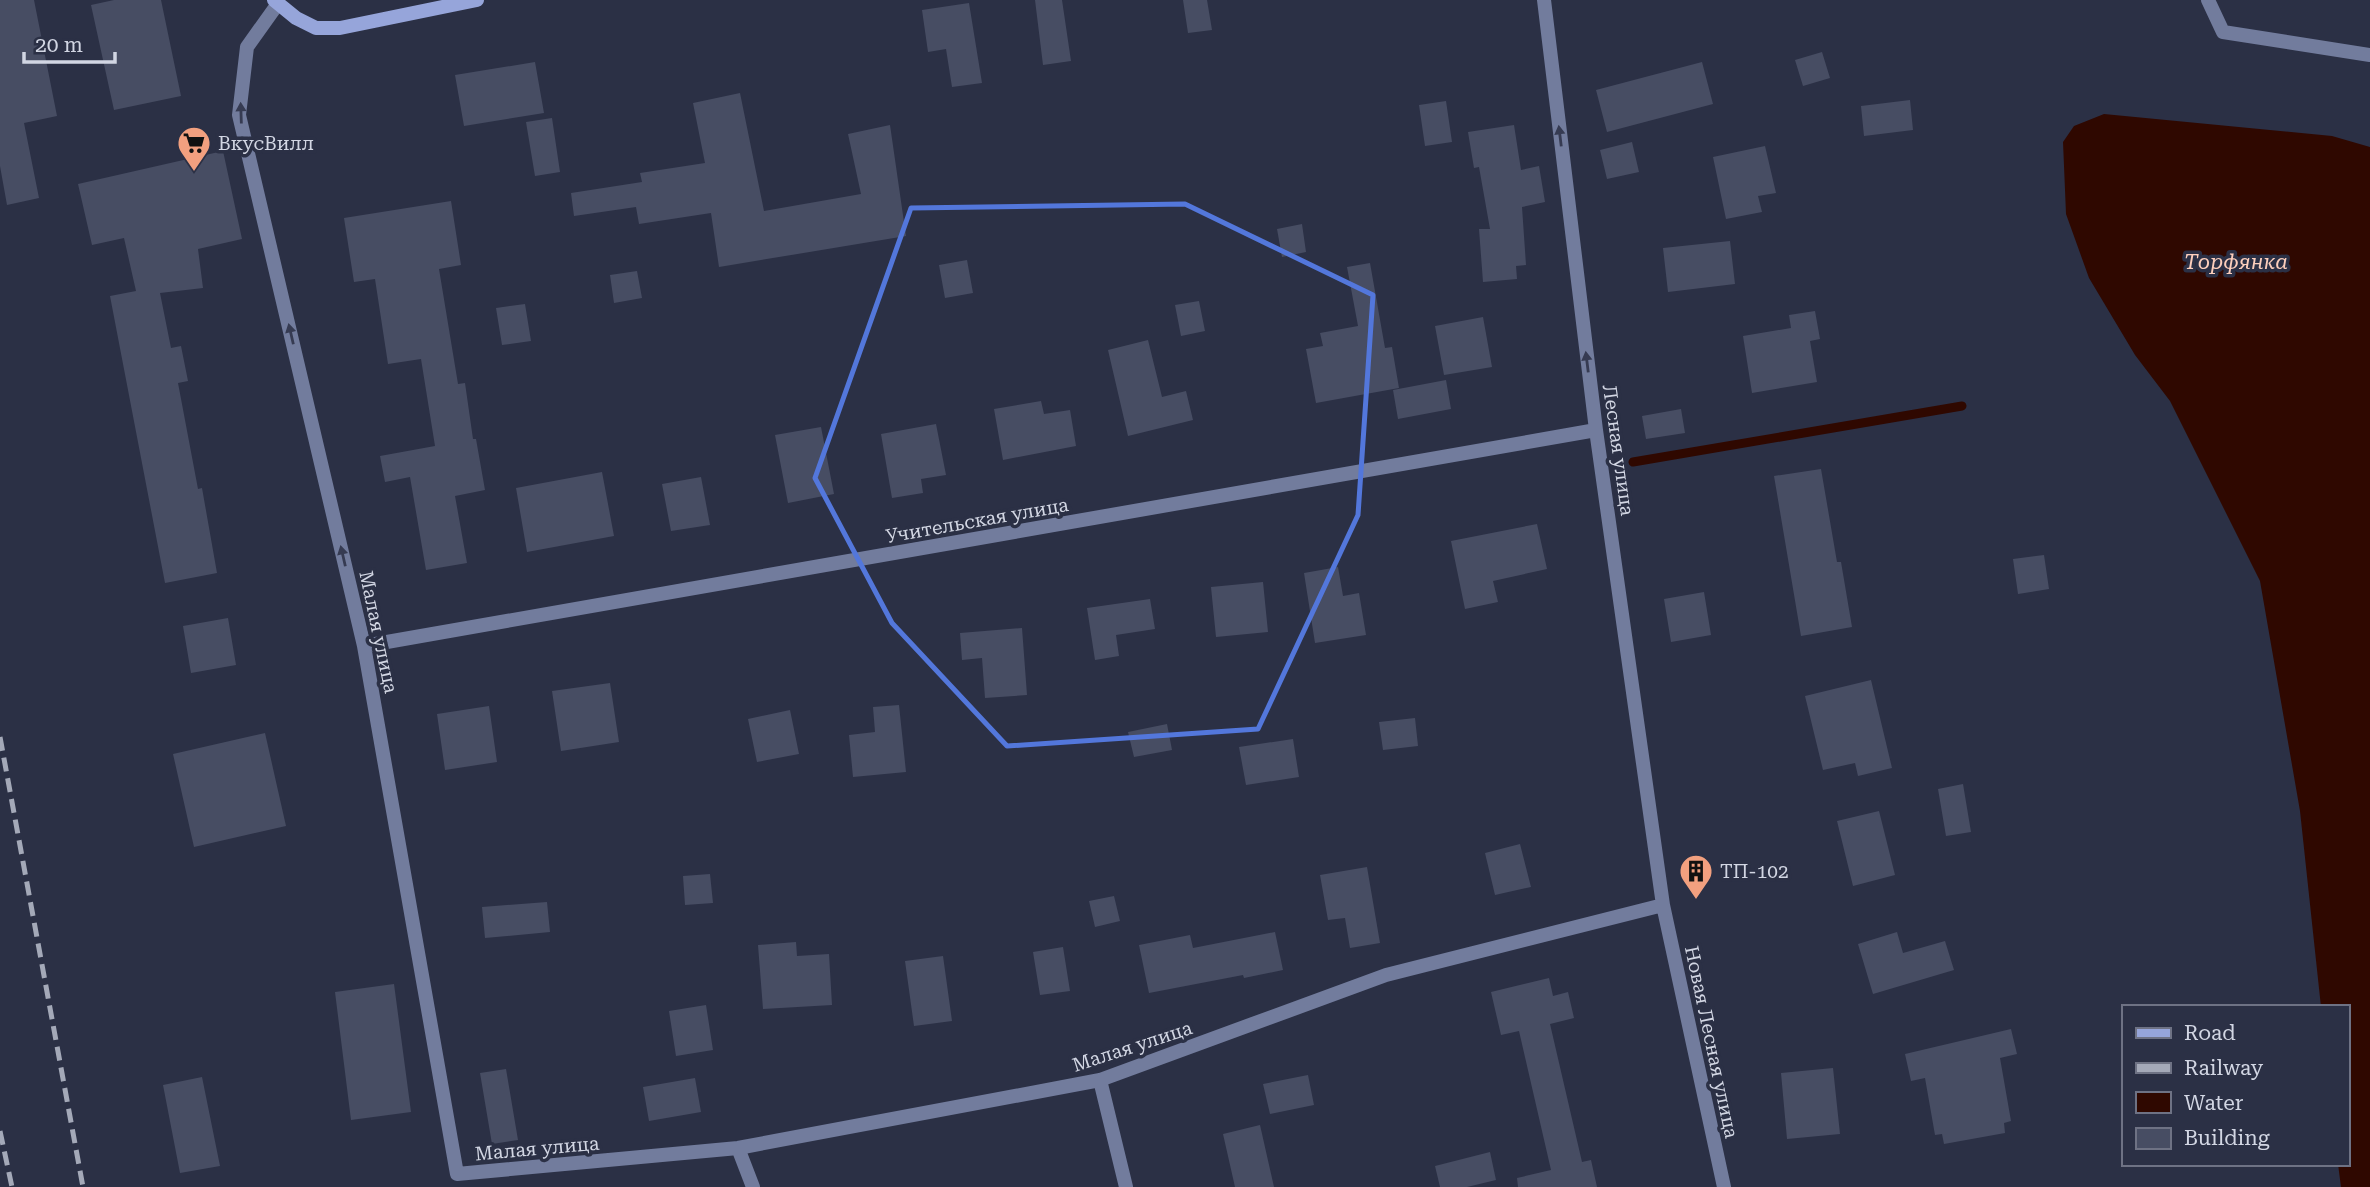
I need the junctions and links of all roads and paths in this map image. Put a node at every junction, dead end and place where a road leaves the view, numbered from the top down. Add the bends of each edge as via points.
1 (477, 0) edge
2 (1544, 0) edge
3 (2208, 0) edge
4 (276, 2) edge
5 (2370, 55) edge
6 (1595, 430) junction
7 (365, 646) junction
8 (1663, 905) junction
9 (1100, 1080) junction
10 (738, 1148) junction
11 (753, 1187) edge
12 (1126, 1187) edge
13 (1724, 1187) edge

1 - 4 main road via 340,28 316,28
6 -> 2 street, Лесная улица
3 - 5 street via 2224,32
7 -> 4 street, Малая улица via 239,115 247,47
6 - 7 street, Учительская улица
6 - 8 street, Лесная улица
7 - 10 street, Малая улица via 457,1174
8 - 9 street, Малая улица via 1385,975
8 - 13 street, Новая Лесная улица
9 - 10 street, Малая улица
9 - 12 street
10 - 11 street

